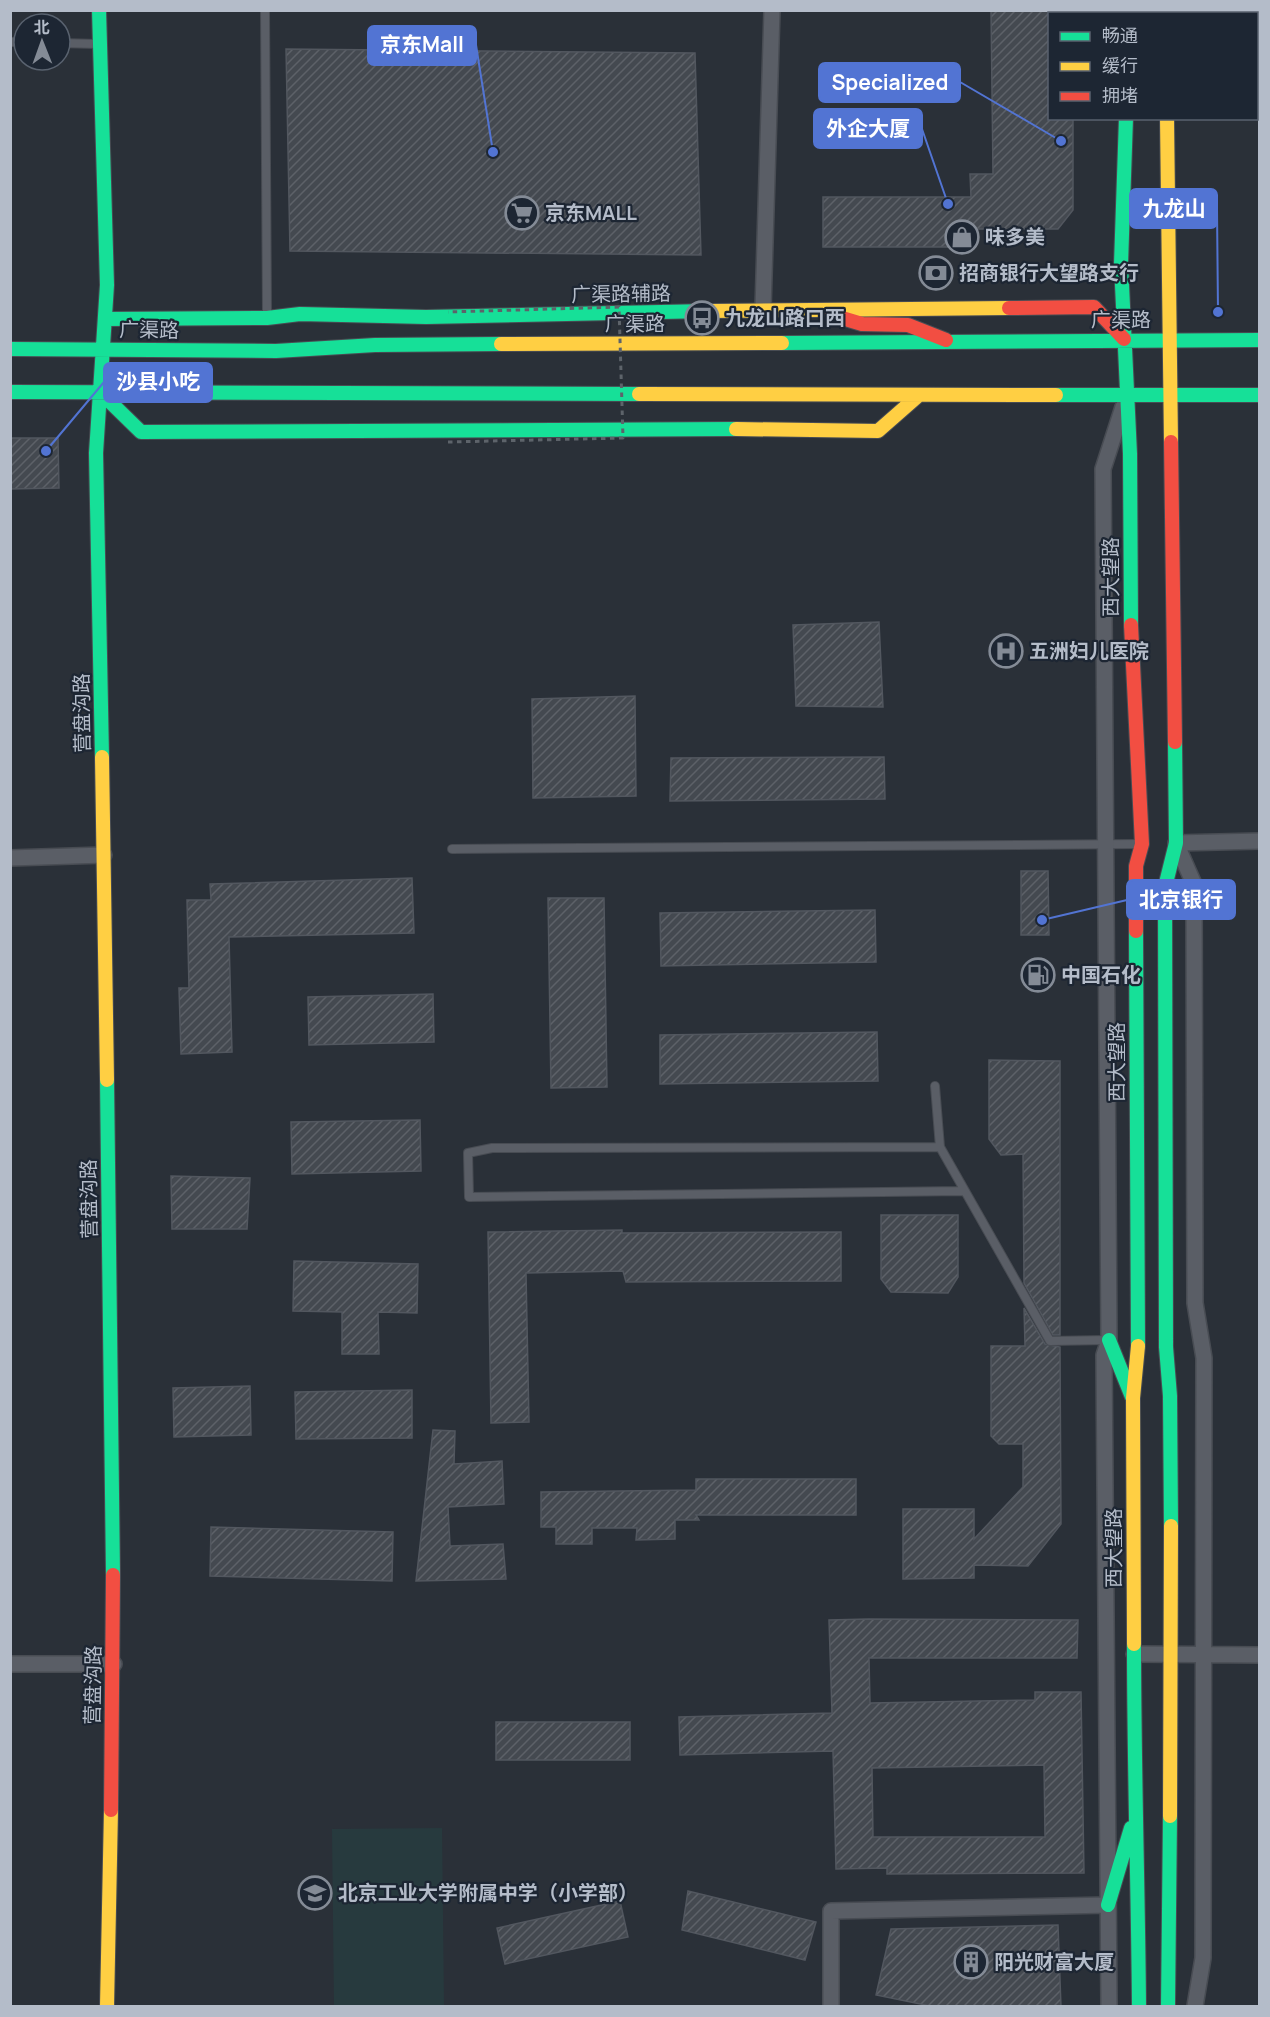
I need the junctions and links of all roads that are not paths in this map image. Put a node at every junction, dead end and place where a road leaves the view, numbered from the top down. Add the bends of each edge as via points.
1 (99, 10) edge
2 (265, 10) edge
3 (772, 10) edge
4 (72, 43) edge
5 (98, 44) junction
6 (1126, 120) edge
7 (1167, 120) edge
8 (763, 309) junction
9 (814, 310) junction
10 (267, 318) junction
11 (105, 320) junction
12 (1124, 339) junction
13 (1171, 340) junction
14 (1260, 340) edge
15 (948, 341) junction
16 (10, 349) edge
17 (103, 349) junction
18 (99, 391) junction
19 (10, 392) edge
20 (920, 395) junction
21 (1260, 395) edge
22 (1127, 396) junction
23 (1171, 396) junction
24 (1260, 841) edge
25 (1176, 843) junction
26 (1104, 844) junction
27 (1142, 844) junction
28 (452, 849) dead end
29 (104, 855) junction
30 (10, 858) edge
31 (935, 1086) dead end
32 (940, 1147) junction
33 (963, 1191) junction
34 (1109, 1340) junction
35 (1133, 1398) junction
36 (1134, 1654) junction
37 (1171, 1655) junction
38 (1202, 1655) junction
39 (1260, 1655) edge
40 (10, 1664) edge
41 (114, 1664) junction
42 (1134, 1818) junction
43 (1107, 1905) junction
44 (107, 2007) edge
45 (831, 2007) edge
46 (1109, 2007) edge
47 (1139, 2007) edge
48 (1168, 2007) edge
49 (1195, 2007) edge

1 - 5 main road, 营盘沟路
2 - 10 lane
3 - 8 street
4 - 5 lane
5 - 11 main road, 营盘沟路
6 - 12 main road, 西大望路 via 1121,264
7 - 13 main road
8 - 9 main road, 广渠路辅路
8 - 10 main road, 广渠路辅路 via 426,317 300,314
9 - 12 main road, 广渠路辅路 via 1094,307
9 - 15 main road via 862,324 908,325
10 - 11 main road, 广渠路辅路
11 - 17 main road, 营盘沟路
12 - 13 main road, 广渠路
12 - 15 main road, 广渠路
12 - 22 main road, 西大望路
13 - 14 main road, 广渠路
13 - 23 main road
15 - 17 main road, 广渠路 via 375,345 276,351
16 - 17 main road, 广渠路
17 - 18 main road, 营盘沟路
18 - 19 main road
18 - 20 main road
18 - 20 main road via 141,432 642,428 878,431
18 - 29 main road, 营盘沟路 via 96,453
20 - 22 main road
21 - 23 main road
22 - 23 main road
22 - 26 street via 1103,469
22 - 27 main road, 西大望路 via 1131,640
23 - 25 main road
24 - 25 street
25 - 37 main road via 1165,887
25 - 38 street via 1194,884 1195,1303 1204,1358
26 - 27 lane
26 - 28 lane
26 - 34 street
27 - 35 main road, 西大望路 via 1137,866 1138,1352
29 - 30 street
29 - 41 main road, 营盘沟路
31 - 32 lane
32 - 33 lane
32 - 33 lane via 492,1148 468,1153 469,1197
33 - 34 lane via 1050,1341
34 - 35 main road
34 - 43 street via 1104,1355
35 - 36 main road, 西大望路
36 - 37 street
36 - 42 main road, 西大望路
37 - 38 street
37 - 48 main road
38 - 39 street
38 - 49 street via 1203,1958
40 - 41 street
41 - 44 main road, 营盘沟路
42 - 43 main road
42 - 47 main road, 西大望路 via 1138,1850
43 - 45 street via 831,1911
43 - 46 street

